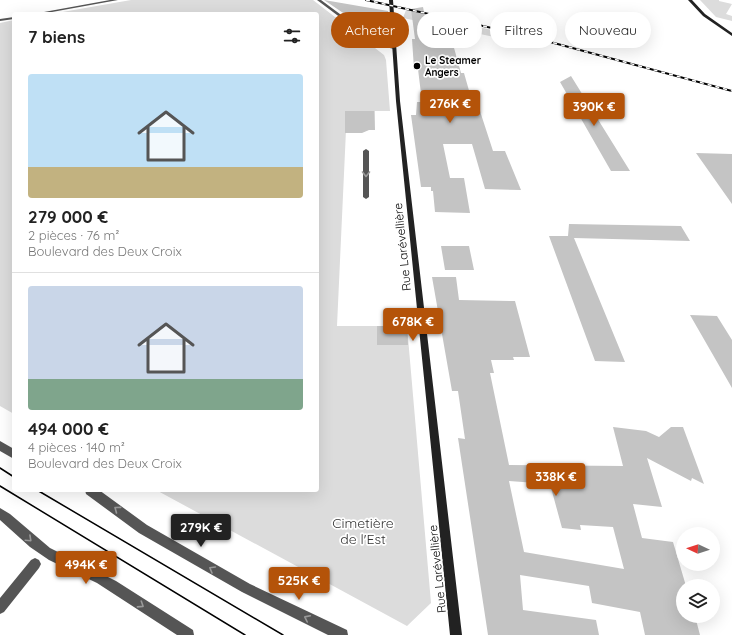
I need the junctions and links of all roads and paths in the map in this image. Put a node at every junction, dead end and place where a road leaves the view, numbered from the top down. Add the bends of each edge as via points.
1 (116, 0) edge
2 (319, 0) edge
3 (391, 0) edge
4 (690, 0) edge
5 (105, 1) edge
6 (46, 12) edge
7 (335, 12) edge
8 (392, 12) edge
9 (12, 18) edge
10 (0, 20) edge
11 (732, 35) edge
12 (394, 48) edge
13 (366, 151) dead end
14 (366, 197) dead end
15 (0, 446) edge
16 (12, 453) edge
17 (93, 492) edge
18 (0, 513) edge
19 (35, 564) dead end
20 (0, 608) edge
21 (188, 635) edge
22 (342, 635) edge
23 (456, 635) edge

1 - 5 street
2 - 7 street
3 - 8 street, Rue Larévellière
4 - 11 street via 704,15
5 - 6 street
9 - 10 street
12 - 23 street, Rue Larévellière via 423,342
13 -> 14 street
15 - 16 street
22 -> 17 street via 246,588 143,529
18 -> 21 street via 45,552 100,578
19 - 20 street

